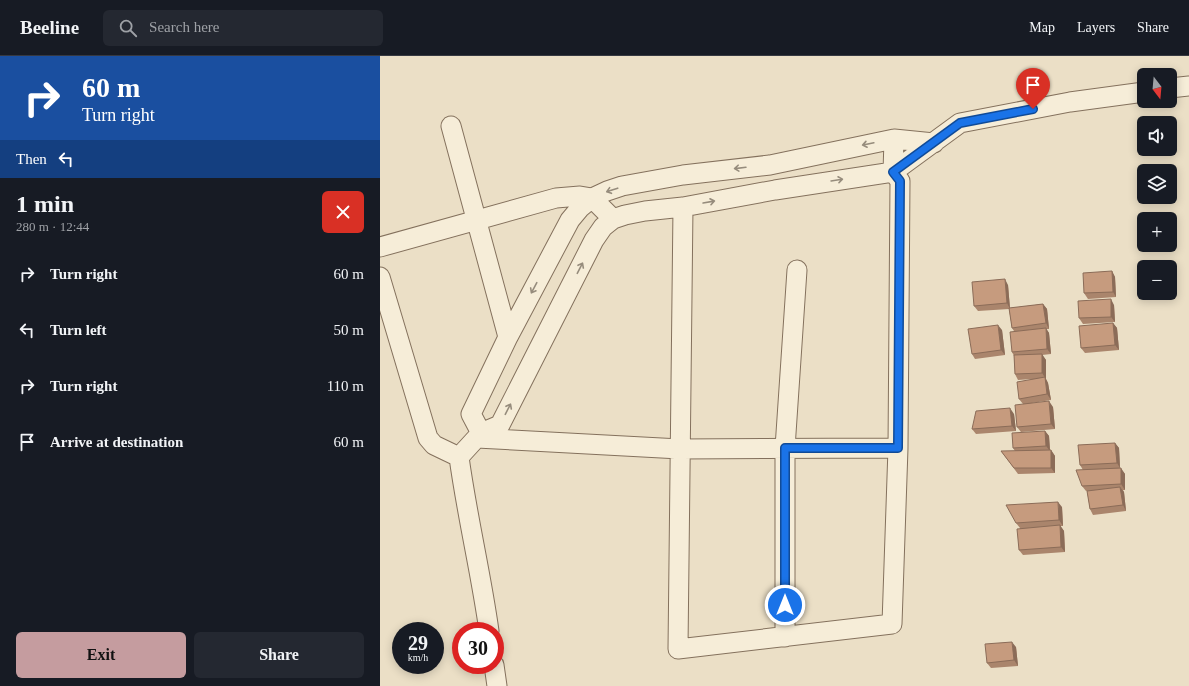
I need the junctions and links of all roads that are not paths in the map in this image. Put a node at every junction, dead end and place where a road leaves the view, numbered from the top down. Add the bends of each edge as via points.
1 (1189, 86) edge
2 (1177, 87) edge
3 (1137, 93) edge
4 (451, 126) dead end
5 (894, 139) junction
6 (934, 143) junction
7 (770, 165) junction
8 (893, 172) junction
9 (775, 190) junction
10 (592, 198) junction
11 (683, 207) junction
12 (478, 220) junction
13 (613, 220) junction
14 (380, 247) edge
15 (797, 270) dead end
16 (380, 277) edge
17 (508, 337) junction
18 (479, 435) junction
19 (785, 448) junction
20 (898, 448) junction
21 (680, 449) junction
22 (459, 458) junction
23 (488, 622) edge
24 (785, 636) junction
25 (495, 674) edge
26 (497, 686) edge

1 - 2 street
3 - 6 street via 1070,102 960,123
4 - 12 street
5 - 6 street
5 -> 7 street
5 - 8 street
6 - 8 street
7 - 9 street
7 -> 10 street via 683,175 622,186
9 -> 8 street
8 - 20 street via 900,181
11 -> 9 street
10 - 12 street via 556,198
10 - 13 street
10 -> 17 street via 570,220
11 - 13 street via 645,211
11 - 21 street
12 - 14 street
12 - 17 street
18 -> 13 street via 500,425 594,240 603,227
15 - 19 street
16 - 22 street via 428,438 434,445
17 - 18 street via 471,414
18 - 21 street
18 - 22 street
19 - 20 street
19 - 21 street
19 - 24 street
20 - 24 street via 892,624
21 - 24 street via 678,649
22 - 23 street
25 - 26 street

